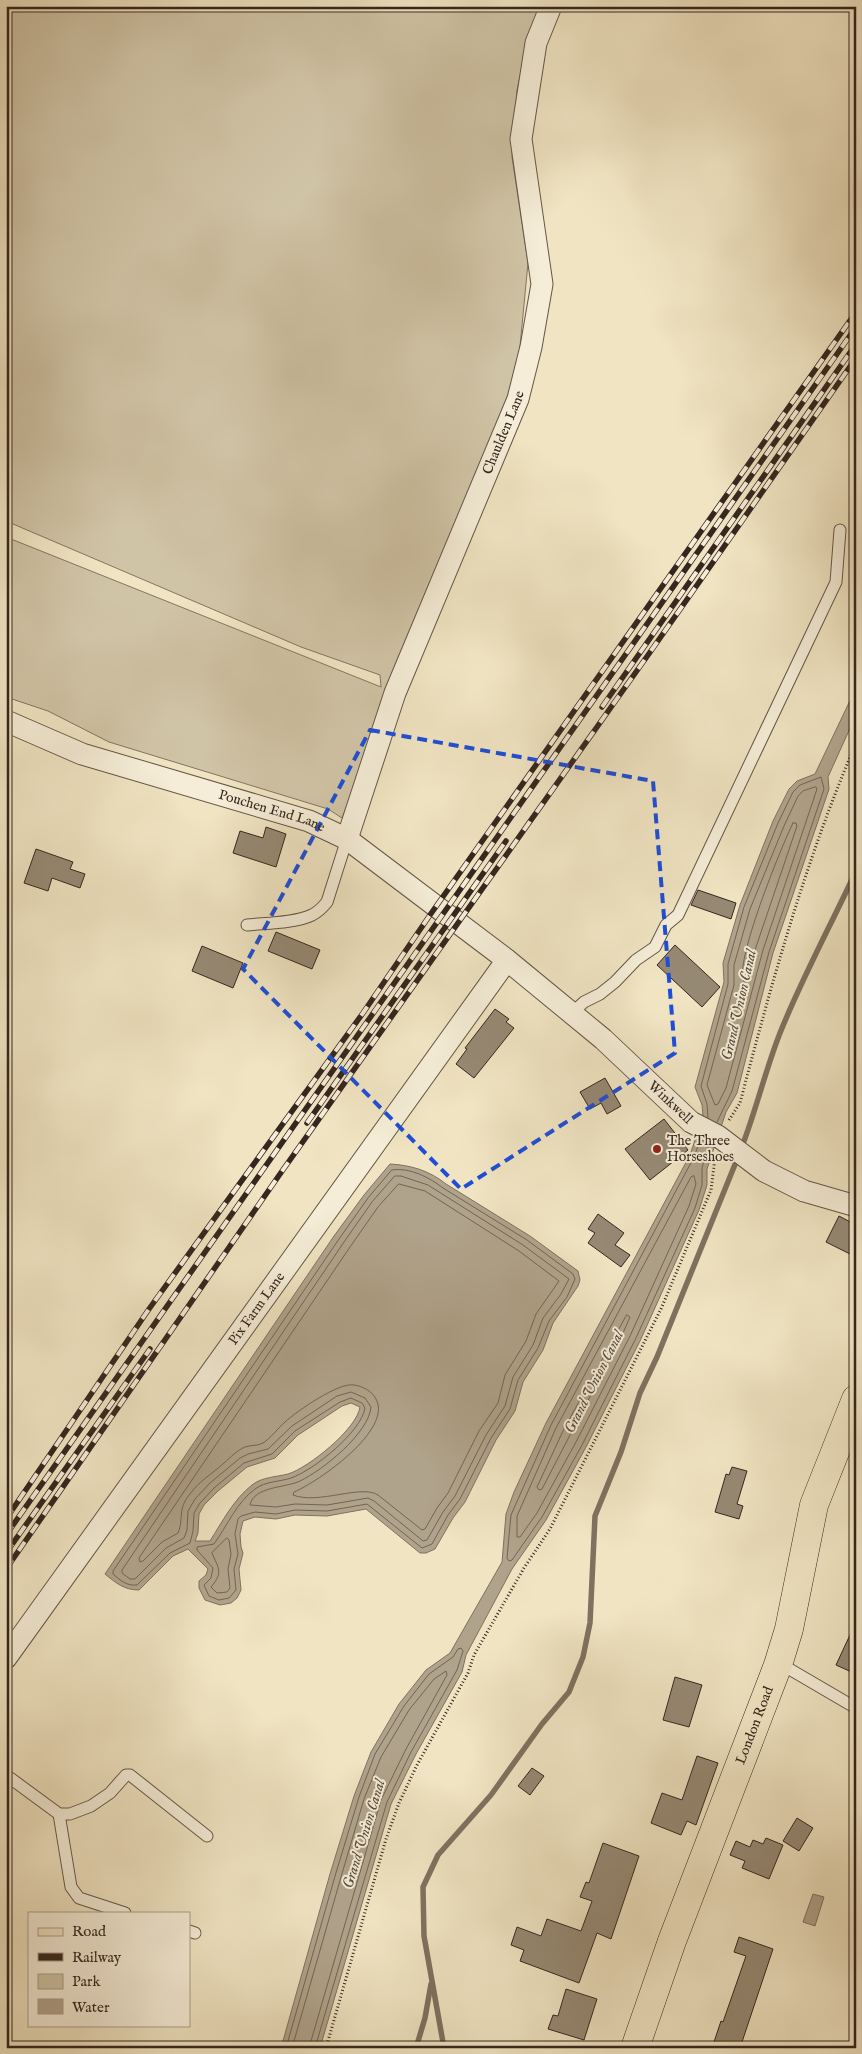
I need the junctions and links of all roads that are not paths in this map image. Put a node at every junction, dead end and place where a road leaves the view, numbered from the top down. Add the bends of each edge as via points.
1 (551, 6) edge
2 (840, 530) dead end
3 (6, 721) edge
4 (347, 839) junction
5 (247, 925) dead end
6 (507, 960) junction
7 (572, 1014) junction
8 (856, 1206) edge
9 (856, 1399) edge
10 (6, 1658) edge
11 (778, 1665) junction
12 (856, 1708) edge
13 (6, 1775) edge
14 (59, 1814) junction
15 (206, 1836) dead end
16 (122, 1912) edge
17 (635, 2048) edge

1 - 4 street, Chaulden Lane via 536,43 521,139 542,284 518,399 396,692
2 - 7 lane via 836,582 678,915 666,924 655,948
3 - 4 street, Pouchen End Lane via 82,754 309,821
4 - 5 lane via 327,902 320,909 301,918
4 - 6 street, Pouchen End Lane
6 - 7 street, Winkwell
6 - 10 street, Pix Farm Lane
7 - 8 street, Winkwell via 691,1122 724,1140 764,1171 804,1191
9 - 11 main road, London Road via 814,1505
11 - 12 lane
11 - 17 main road, London Road via 672,1941
13 - 14 lane
14 - 15 lane via 70,1814 91,1806 130,1775
14 - 16 lane via 71,1887 79,1898

